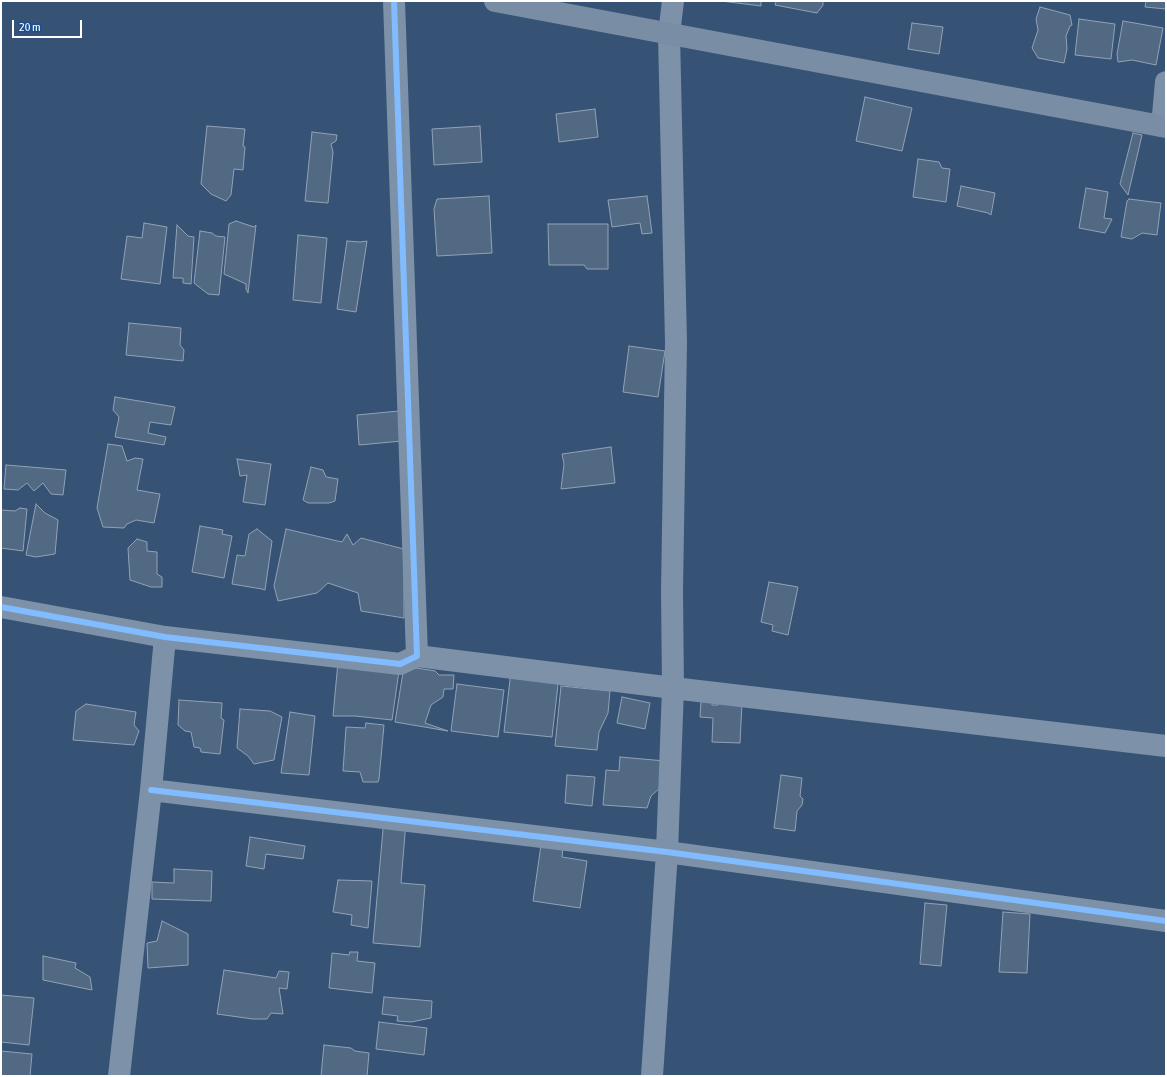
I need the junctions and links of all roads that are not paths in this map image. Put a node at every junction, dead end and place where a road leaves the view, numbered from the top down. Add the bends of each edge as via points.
1 (394, 1) edge
2 (495, 1) edge
3 (673, 1) edge
4 (669, 34) junction
5 (1166, 82) edge
6 (1164, 126) edge
7 (1, 607) edge
8 (165, 636) junction
9 (417, 656) junction
10 (673, 688) junction
11 (1166, 746) edge
12 (151, 790) junction
13 (667, 852) junction
14 (1166, 921) edge
15 (119, 1076) edge
16 (652, 1076) edge

1 - 9 street
2 - 4 street
3 - 4 street
4 - 6 street
4 - 10 street via 676,342
5 - 6 street
7 - 8 street
8 - 9 street via 400,664
8 - 12 street
9 - 10 street
10 - 11 street
10 - 13 street
12 - 13 street
12 - 15 street
13 - 14 street
13 - 16 street

